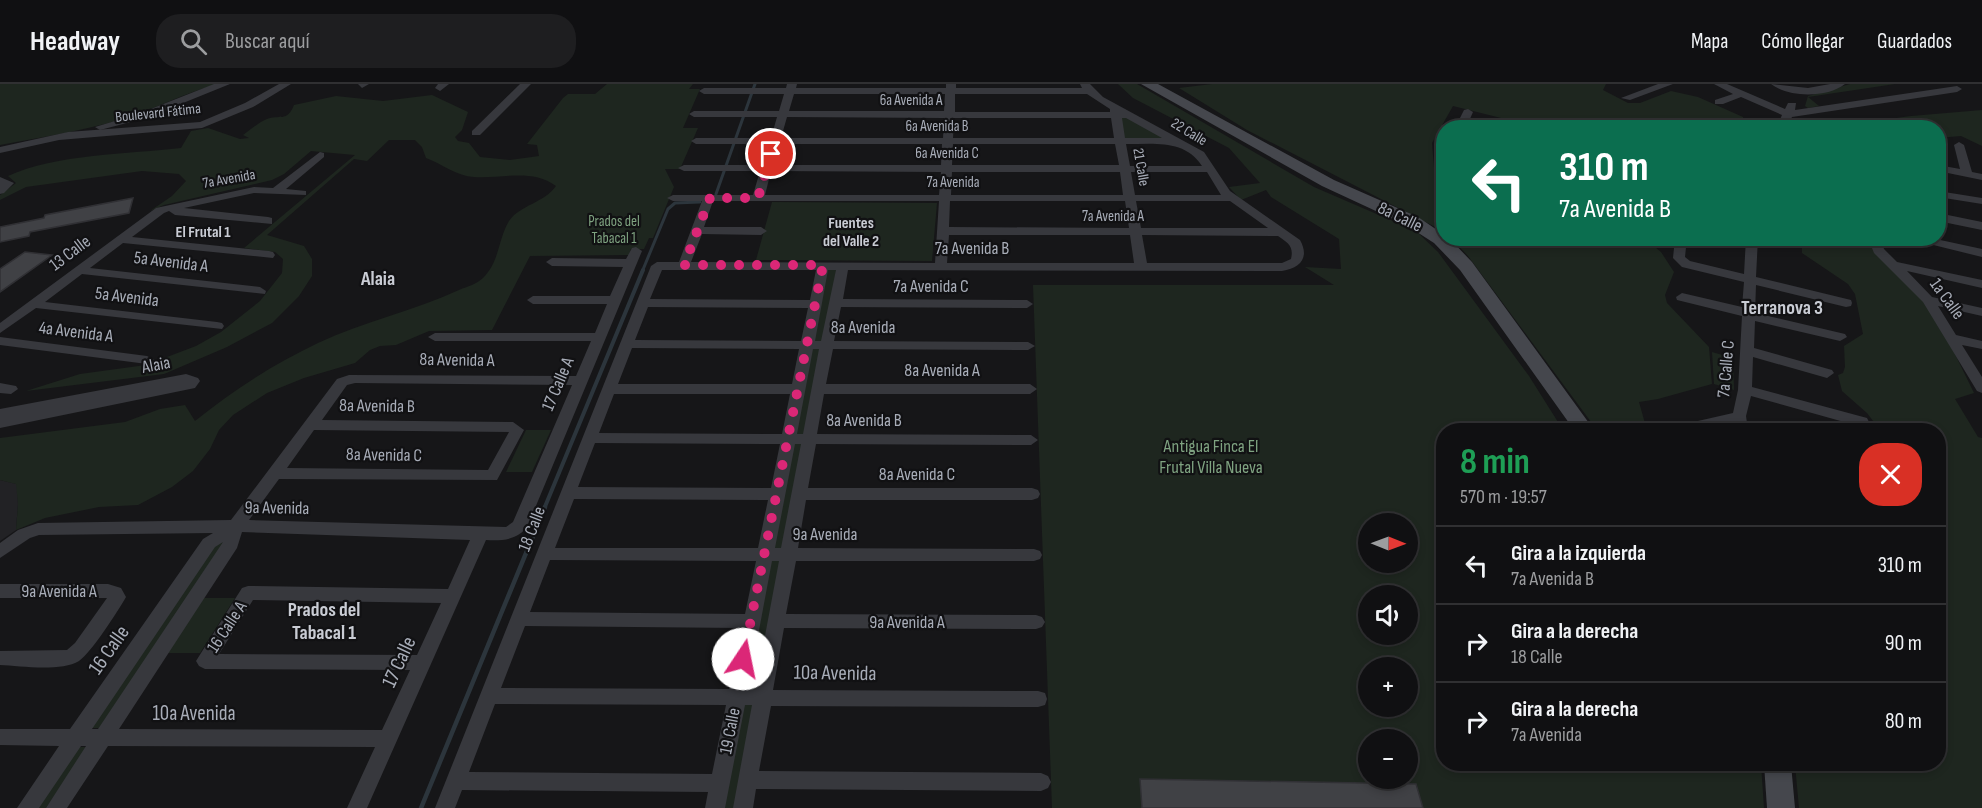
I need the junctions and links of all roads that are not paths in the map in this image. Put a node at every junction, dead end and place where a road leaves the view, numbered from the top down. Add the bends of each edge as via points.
1 (225, 84) edge
2 (286, 84) edge
3 (526, 84) edge
4 (1148, 84) edge
5 (1668, 84) edge
6 (1719, 84) edge
7 (1776, 84) edge
8 (1840, 84) edge
9 (791, 87) edge
10 (951, 87) edge
11 (1087, 88) edge
12 (1799, 88) edge
13 (1957, 89) dead end
14 (704, 91) dead end
15 (1741, 94) junction
16 (1626, 98) dead end
17 (1719, 102) dead end
18 (1468, 112) dead end
19 (1120, 113) junction
20 (694, 114) dead end
21 (1788, 114) junction
22 (783, 115) junction
23 (949, 115) junction
24 (1464, 120) edge
25 (1785, 120) edge
26 (118, 123) junction
27 (476, 133) dead end
28 (106, 134) junction
29 (59, 137) junction
30 (775, 140) junction
31 (1121, 140) junction
32 (696, 141) dead end
33 (948, 141) junction
34 (1177, 141) junction
35 (1959, 144) dead end
36 (0, 150) edge
37 (320, 155) dead end
38 (684, 168) dead end
39 (767, 168) junction
40 (946, 168) junction
41 (1126, 168) junction
42 (1211, 169) junction
43 (1946, 170) edge
44 (1967, 174) junction
45 (1982, 177) edge
46 (0, 180) edge
47 (277, 190) junction
48 (0, 191) edge
49 (302, 193) dead end
50 (1946, 195) edge
51 (673, 198) dead end
52 (710, 198) junction
53 (758, 198) junction
54 (1131, 198) junction
55 (1232, 198) junction
56 (945, 199) junction
57 (1982, 201) edge
58 (163, 209) junction
59 (1946, 219) edge
60 (268, 221) dead end
61 (1982, 226) edge
62 (697, 231) junction
63 (761, 231) dead end
64 (943, 231) junction
65 (1136, 231) junction
66 (1282, 232) junction
67 (1436, 236) edge
68 (120, 239) junction
69 (1946, 245) edge
70 (1447, 246) edge
71 (1680, 246) edge
72 (1751, 246) edge
73 (1877, 246) edge
74 (1982, 253) edge
75 (269, 255) dead end
76 (552, 262) dead end
77 (684, 265) junction
78 (823, 265) junction
79 (843, 265) junction
80 (941, 265) junction
81 (1894, 265) junction
82 (657, 266) joint
83 (1141, 266) junction
84 (1286, 267) joint
85 (78, 270) junction
86 (1749, 280) junction
87 (1982, 284) edge
88 (260, 291) dead end
89 (1682, 297) dead end
90 (533, 300) dead end
91 (615, 300) junction
92 (1928, 300) junction
93 (641, 303) junction
94 (836, 303) junction
95 (1846, 303) dead end
96 (33, 304) junction
97 (815, 304) junction
98 (1027, 304) dead end
99 (1982, 312) edge
100 (1748, 314) junction
101 (217, 326) dead end
102 (0, 329) edge
103 (435, 337) dead end
104 (1840, 337) dead end
105 (599, 338) junction
106 (1951, 338) junction
107 (0, 341) edge
108 (626, 344) junction
109 (806, 345) junction
110 (827, 345) junction
111 (1982, 345) edge
112 (1028, 346) dead end
113 (1747, 351) junction
114 (147, 360) dead end
115 (1827, 373) dead end
116 (580, 381) junction
117 (1981, 383) edge
118 (337, 389) joint
119 (608, 389) junction
120 (796, 389) junction
121 (818, 389) junction
122 (1030, 389) dead end
123 (1745, 390) junction
124 (0, 414) edge
125 (1862, 422) dead end
126 (0, 423) edge
127 (1579, 423) edge
128 (1740, 423) edge
129 (310, 425) junction
130 (588, 438) junction
131 (787, 439) junction
132 (810, 439) junction
133 (1031, 440) dead end
134 (274, 473) junction
135 (494, 475) joint
136 (567, 493) junction
137 (777, 494) junction
138 (801, 494) junction
139 (1032, 494) dead end
140 (235, 527) junction
141 (514, 531) joint
142 (481, 534) junction
143 (0, 552) edge
144 (764, 553) junction
145 (544, 554) junction
146 (789, 554) junction
147 (1034, 555) dead end
148 (0, 591) edge
149 (454, 596) junction
150 (518, 619) junction
151 (750, 621) junction
152 (777, 621) junction
153 (1036, 622) dead end
154 (0, 658) edge
155 (423, 663) junction
156 (488, 696) junction
157 (736, 696) junction
158 (764, 696) junction
159 (1038, 699) dead end
160 (0, 737) edge
161 (76, 737) junction
162 (103, 737) junction
163 (388, 739) junction
164 (1778, 771) edge
165 (748, 780) junction
166 (455, 781) junction
167 (1041, 782) dead end
168 (719, 783) junction
169 (27, 808) edge
170 (56, 808) edge
171 (357, 808) edge
172 (445, 808) edge
173 (714, 808) edge
174 (744, 808) edge
175 (1781, 808) edge

1 - 26 street, Boulevard Fátima
2 - 28 street, Boulevard Fátima via 202,125
3 - 27 street
4 - 67 main road, 8a Calle via 1328,183 1412,221
5 - 16 street
6 - 15 street
7 - 12 street
8 - 12 street via 1816,91
9 - 10 street
9 - 14 street
9 - 22 street
10 - 11 street
10 - 23 street
11 - 19 street, 22 Calle
12 - 21 street
13 - 21 street
15 - 17 street
15 - 21 street
18 - 24 street
19 - 23 street, 6a Avenida A
19 - 31 street, 21 Calle
19 - 34 street, 22 Calle
20 - 22 street, 6a Avenida A
21 - 25 street
22 - 23 street, 6a Avenida A
22 - 30 street
23 - 33 street
26 - 28 street via 98,132
26 - 29 street, Boulevard Fátima
28 - 29 street, Boulevard Fátima
29 - 36 street, Boulevard Fátima
30 - 32 street, 6a Avenida B
30 - 33 street, 6a Avenida B
30 - 39 street
31 - 33 street, 6a Avenida B
31 - 34 street, 6a Avenida B
31 - 41 street, 21 Calle
33 - 40 street
34 - 42 street, 22 Calle via 1200,154
35 - 44 street
37 - 47 street
38 - 39 street, 6a Avenida C
39 - 40 street, 6a Avenida C
39 - 53 street
40 - 41 street, 6a Avenida C
40 - 56 street
41 - 42 street, 6a Avenida C
41 - 54 street, 21 Calle
42 - 55 street, 22 Calle
43 - 44 street
44 - 45 street
46 - 48 street via 8,183
47 - 49 street, 7a Avenida
47 - 58 street, 7a Avenida via 249,191
50 - 57 street
51 - 52 street, 7a Avenida
52 - 53 street, 7a Avenida
52 - 62 street
53 - 56 street, 7a Avenida
54 - 55 street, 7a Avenida
54 - 56 street, 7a Avenida
54 - 65 street, 21 Calle
55 - 66 street, 22 Calle
56 - 64 street
58 - 60 street
58 - 68 street, 13 Calle
59 - 61 street
62 - 63 street
62 - 77 street
64 - 65 street, 7a Avenida A
64 - 80 street
65 - 66 street, 7a Avenida A
65 - 83 street, 21 Calle
66 - 84 street, 22 Calle via 1299,249 1297,261
68 - 75 street
68 - 85 street, 13 Calle
69 - 74 street
70 - 127 main road, 8a Calle via 1466,266
71 - 86 street via 1682,262
72 - 86 street, 7a Calle C
73 - 81 street, 1a Calle
76 - 91 street, 17 Calle A via 633,257
77 - 78 street, 7a Avenida B
77 - 82 street, 7a Avenida B
78 - 79 street, 7a Avenida B
78 - 97 street, 19 Calle
79 - 80 street, 7a Avenida B
79 - 94 street, 19 Calle
80 - 83 street, 7a Avenida B
81 - 87 street
81 - 92 street, 1a Calle
82 - 93 street, 18 Calle
83 - 84 street, 7a Avenida B
85 - 88 street, 5a Avenida A
85 - 96 street, 13 Calle
86 - 95 street
86 - 100 street, 7a Calle C
89 - 100 street
90 - 91 street
91 - 105 street, 17 Calle A
92 - 99 street
92 - 106 street, 1a Calle
93 - 97 street
93 - 108 street, 18 Calle
94 - 98 street, 7a Avenida C
94 - 110 street, 19 Calle
96 - 101 street, 5a Avenida
96 - 102 street, 13 Calle
97 - 109 street, 19 Calle
100 - 104 street
100 - 113 street, 7a Calle C
103 - 105 street
105 - 116 street, 17 Calle A
106 - 111 street
106 - 117 street, 1a Calle
107 - 114 street, 4a Avenida A
108 - 109 street, 8a Avenida
108 - 119 street, 18 Calle
109 - 110 street, 8a Avenida
109 - 120 street, 19 Calle
110 - 112 street, 8a Avenida
110 - 121 street, 19 Calle
113 - 115 street
113 - 123 street, 7a Calle C
116 - 118 street, 8a Avenida A via 354,378
116 - 141 street, 17 Calle A via 520,525
118 - 129 street, 16 Calle
119 - 120 street
119 - 130 street, 18 Calle
120 - 131 street, 19 Calle
121 - 122 street, 8a Avenida A
121 - 132 street, 19 Calle
123 - 125 street
123 - 128 street, 7a Calle C
124 - 126 street, Alaia via 186,379 193,381 176,389
129 - 134 street, 16 Calle
129 - 135 street, 8a Avenida B via 516,428
130 - 131 street, 8a Avenida B
130 - 136 street, 18 Calle
131 - 132 street, 8a Avenida B
131 - 137 street, 19 Calle
132 - 133 street, 8a Avenida B
132 - 138 street, 19 Calle
134 - 135 street, 8a Avenida C
134 - 140 street, 16 Calle
136 - 137 street
136 - 145 street, 18 Calle
137 - 144 street, 19 Calle
138 - 139 street, 8a Avenida C
138 - 146 street, 19 Calle
140 - 142 street, 9a Avenida
140 - 143 street, 9a Avenida via 38,529
140 - 161 street, 16 Calle via 209,543
140 - 162 street, 16 Calle via 231,544
141 - 142 street, 9a Avenida
142 - 149 street, 17 Calle
144 - 145 street, 9a Avenida
144 - 146 street, 9a Avenida
144 - 151 street, 19 Calle
145 - 150 street, 18 Calle
146 - 147 street, 9a Avenida
146 - 152 street, 19 Calle
148 - 154 street, 9a Avenida A via 108,591 117,595 72,656
149 - 155 street, 17 Calle
149 - 155 street, 16 Calle A via 248,593 205,661
150 - 151 street
150 - 156 street, 18 Calle
151 - 157 street, 19 Calle
152 - 153 street, 9a Avenida A
152 - 158 street, 19 Calle
155 - 163 street, 17 Calle
156 - 157 street, 10a Avenida
156 - 166 street, 18 Calle
157 - 158 street, 10a Avenida
157 - 168 street, 19 Calle
158 - 159 street, 10a Avenida
158 - 165 street, 19 Calle
160 - 161 street, 10a Avenida
161 - 162 street, 10a Avenida
161 - 169 street, 16 Calle
162 - 163 street, 10a Avenida
162 - 170 street, 16 Calle
163 - 171 street, 17 Calle
164 - 175 main road
165 - 167 street
165 - 174 street, 19 Calle
166 - 168 street
166 - 172 street, 18 Calle
168 - 173 street, 19 Calle

